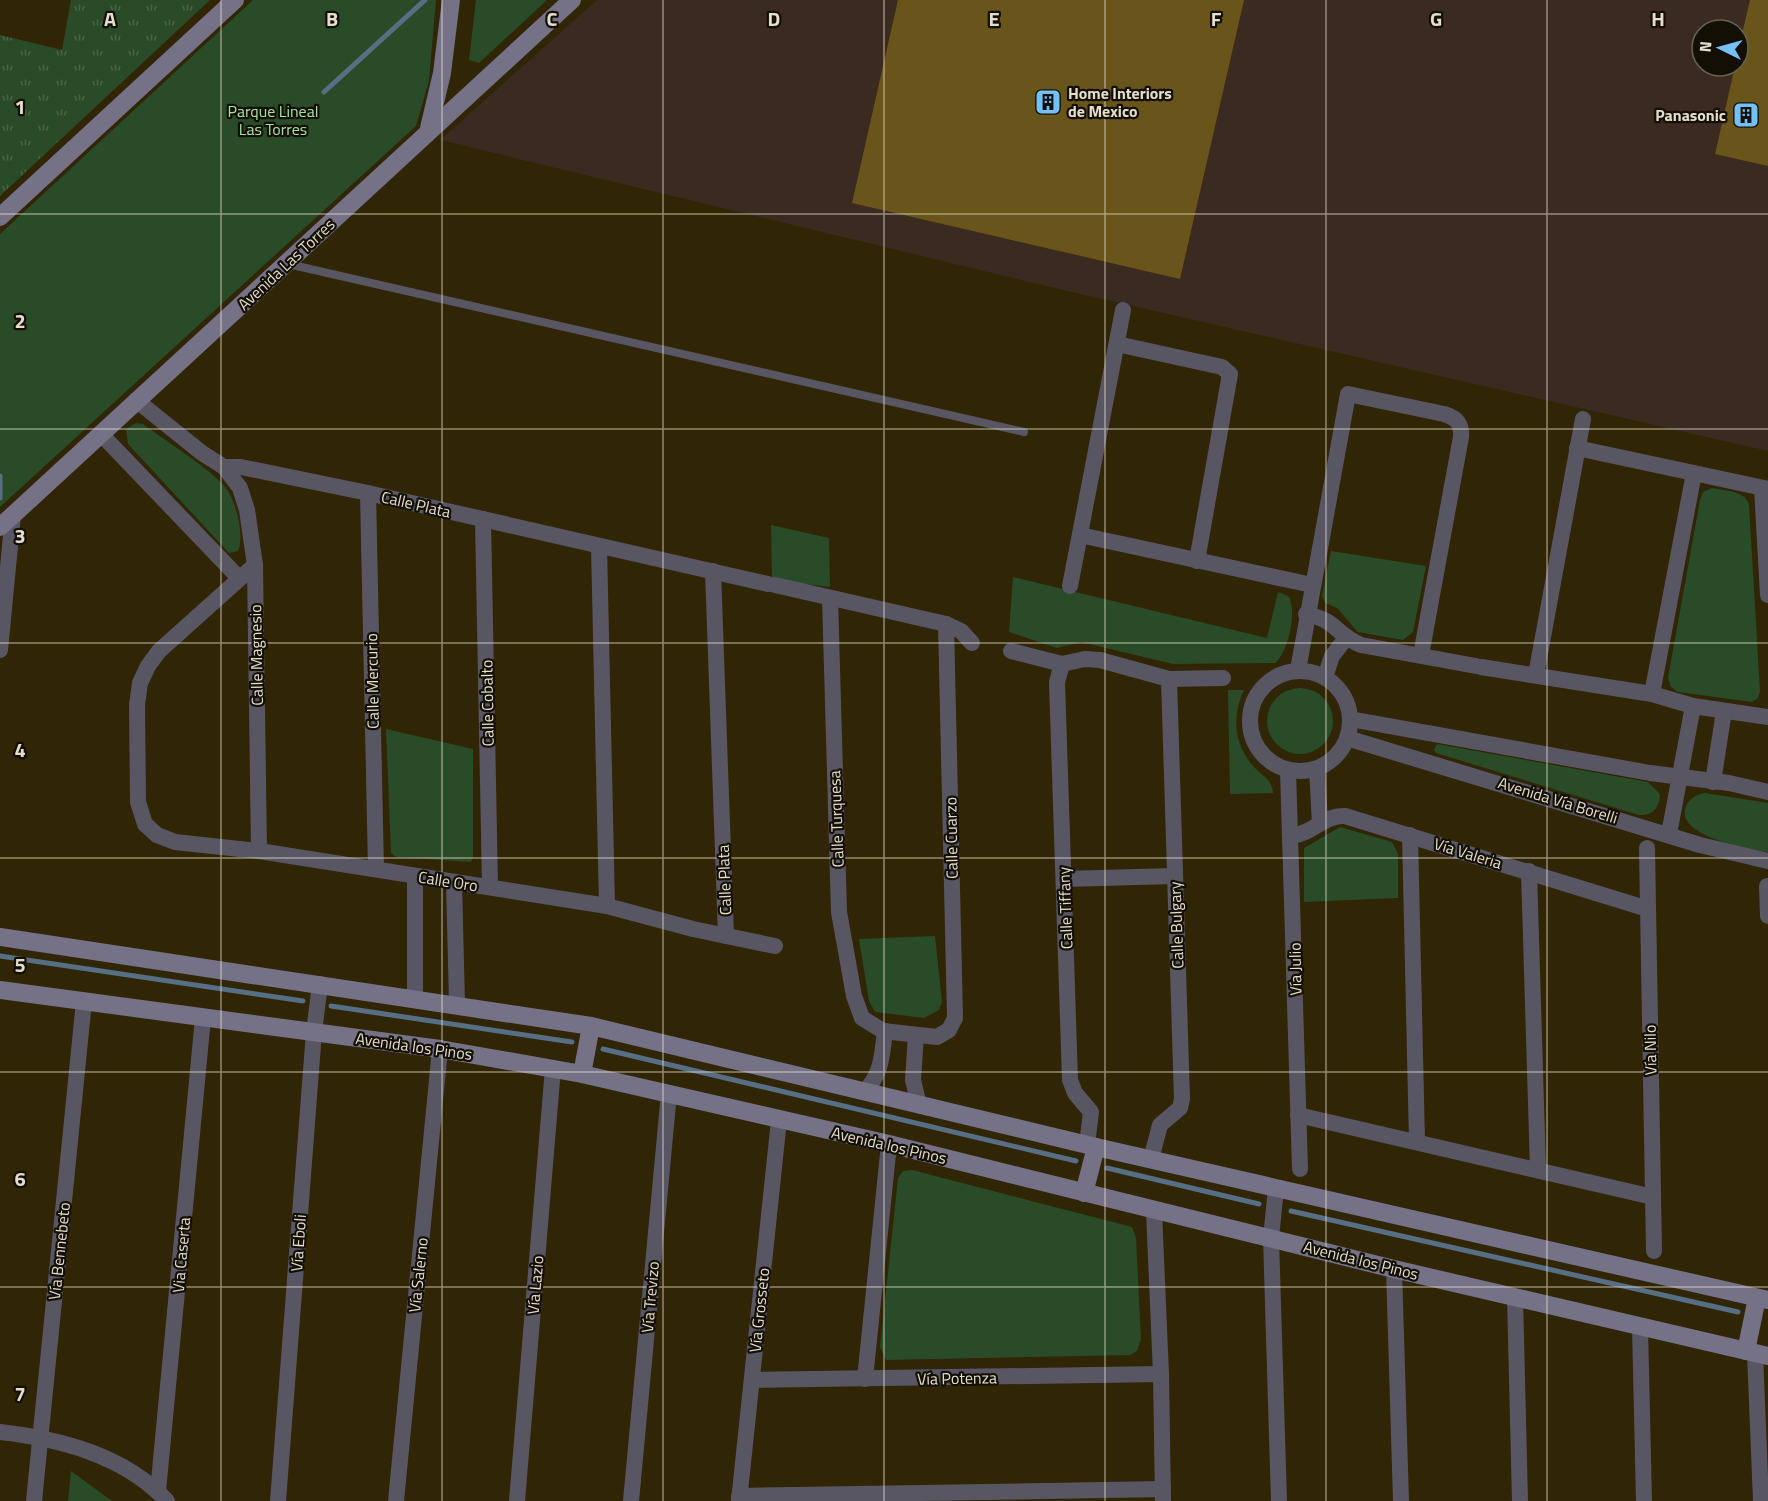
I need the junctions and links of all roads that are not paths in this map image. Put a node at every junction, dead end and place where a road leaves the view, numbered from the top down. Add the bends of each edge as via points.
1 (235, 0) edge
2 (451, 0) edge
3 (572, 0) edge
4 (442, 73) junction
5 (467, 95) junction
6 (428, 130) junction
7 (0, 217) edge
8 (288, 263) junction
9 (1123, 309) dead end
10 (1117, 344) junction
11 (136, 400) junction
12 (1582, 419) dead end
13 (1024, 432) dead end
14 (101, 434) junction
15 (1577, 448) junction
16 (224, 467) junction
17 (1694, 473) junction
18 (1765, 488) edge
19 (368, 493) junction
20 (483, 519) junction
21 (7, 521) edge
22 (1080, 535) junction
23 (599, 546) junction
24 (1197, 561) junction
25 (255, 565) junction
26 (713, 572) junction
27 (239, 578) junction
28 (1312, 585) junction
29 (1070, 586) dead end
30 (1768, 595) edge
31 (830, 598) junction
32 (1306, 614) junction
33 (946, 624) junction
34 (1347, 637) junction
35 (972, 643) dead end
36 (0, 650) edge
37 (1011, 651) dead end
38 (1421, 655) junction
39 (1062, 664) junction
40 (1298, 670) junction
41 (1536, 675) junction
42 (1325, 677) junction
43 (1223, 678) dead end
44 (1169, 680) junction
45 (1652, 694) junction
46 (1693, 706) junction
47 (1724, 711) junction
48 (1768, 717) edge
49 (1350, 719) junction
50 (1401, 728) junction
51 (1347, 738) junction
52 (1396, 752) junction
53 (1317, 769) junction
54 (1288, 770) junction
55 (1681, 778) junction
56 (1713, 782) junction
57 (1768, 792) edge
58 (1320, 824) junction
59 (1669, 834) junction
60 (1410, 835) junction
61 (1291, 836) junction
62 (1647, 848) dead end
63 (258, 851) junction
64 (1768, 861) edge
65 (376, 870) junction
66 (1528, 872) junction
67 (415, 876) junction
68 (1174, 876) junction
69 (1064, 879) junction
70 (454, 882) junction
71 (1767, 886) edge
72 (490, 887) junction
73 (608, 906) junction
74 (1648, 909) junction
75 (1768, 916) edge
76 (726, 936) junction
77 (0, 937) edge
78 (775, 946) dead end
79 (320, 984) junction
80 (0, 990) edge
81 (415, 998) junction
82 (84, 1002) junction
83 (457, 1004) junction
84 (203, 1018) junction
85 (591, 1026) junction
86 (881, 1030) junction
87 (314, 1032) junction
88 (924, 1036) junction
89 (440, 1049) junction
90 (553, 1068) junction
91 (582, 1074) junction
92 (864, 1092) junction
93 (669, 1093) junction
94 (919, 1105) junction
95 (1298, 1115) junction
96 (778, 1120) junction
97 (1417, 1142) junction
98 (889, 1144) junction
99 (1091, 1146) junction
100 (1151, 1160) junction
101 (1300, 1169) dead end
102 (1538, 1170) junction
103 (1276, 1188) junction
104 (1084, 1193) junction
105 (1653, 1197) junction
106 (1154, 1210) junction
107 (1271, 1238) junction
108 (1654, 1251) dead end
109 (1394, 1269) junction
110 (1515, 1297) junction
111 (1762, 1299) edge
112 (1640, 1327) junction
113 (1756, 1353) edge
114 (1161, 1374) junction
115 (865, 1379) junction
116 (752, 1380) junction
117 (0, 1432) edge
118 (40, 1437) junction
119 (1163, 1495) edge
120 (162, 1496) edge
121 (739, 1498) edge
122 (34, 1501) edge
123 (279, 1501) edge
124 (396, 1501) edge
125 (518, 1501) edge
126 (631, 1501) edge
127 (1279, 1501) edge
128 (1401, 1501) edge
129 (1520, 1501) edge
130 (1644, 1501) edge
131 (1761, 1501) edge

1 - 7 street
2 - 4 street
3 - 5 street, Avenida Las Torres
4 - 5 street
4 - 6 street
5 - 6 street, Avenida Las Torres
6 - 8 street, Avenida Las Torres
8 - 11 street, Avenida Las Torres
8 - 13 lane
9 - 10 street
10 - 22 street
10 - 24 street via 1229,371 1231,381
11 - 14 street, Avenida Las Torres
11 - 16 street, Calle Plata
12 - 15 street
14 - 21 street, Avenida Las Torres
14 - 27 street
15 - 17 street
15 - 41 street
16 - 19 street, Calle Plata via 241,467
16 - 25 street, Calle Magnesio via 240,488 247,510
17 - 18 street
17 - 45 street
18 - 30 street
19 - 20 street, Calle Plata
19 - 65 street, Calle Mercurio
20 - 23 street, Calle Plata
20 - 72 street, Calle Cobalto
21 - 36 street
22 - 24 street
22 - 29 street
23 - 26 street, Calle Plata
23 - 73 street
24 - 28 street
25 - 27 street
25 - 63 street, Calle Magnesio
26 - 31 street, Calle Plata
26 - 76 street, Calle Plata
27 - 63 street, Calle Oro via 159,651 140,683 138,802 145,824 157,835 176,842
28 - 32 street
28 - 38 street via 1348,394 1457,420 1461,437
31 - 33 street, Calle Plata
31 - 86 street, Calle Turquesa via 840,923 860,1014
32 - 34 street via 1326,619
32 - 40 street
33 - 35 street via 961,631
33 - 88 street, Calle Cuarzo via 955,1018 945,1034
34 - 38 street via 1361,645
34 - 42 street via 1332,656
37 - 39 street
38 - 41 street
39 - 44 street via 1084,658 1100,660
39 - 69 street, Calle Tiffany via 1057,682
40 - 42 street
40 - 54 street via 1268,682 1251,708 1253,740 1273,764
41 - 45 street
42 - 49 street via 1342,695
43 - 44 street
44 - 68 street, Calle Bulgary
45 - 46 street
46 - 47 street
46 - 55 street
47 - 48 street
47 - 56 street
49 - 50 street
49 - 51 street
50 - 52 street
50 - 55 street
51 - 52 street, Avenida Vía Borelli
51 - 53 street via 1330,762
52 - 59 street, Avenida Vía Borelli
53 - 54 street
53 - 58 street
54 - 61 street, Vía Julio
55 - 56 street
55 - 59 street
56 - 57 street
58 - 60 street, Vía Valeria via 1332,816 1345,816
58 - 61 street, Vía Valeria via 1308,833
59 - 64 street, Avenida Vía Borelli via 1738,856
60 - 66 street, Vía Valeria
60 - 97 street
61 - 95 street, Vía Julio
62 - 74 street, Vía Nilo
63 - 65 street, Calle Oro
65 - 67 street, Calle Oro
66 - 74 street, Vía Valeria
66 - 102 street
67 - 70 street, Calle Oro
67 - 81 street
68 - 69 street
68 - 100 street, Calle Bulgary via 1182,1099 1180,1108 1160,1125
69 - 99 street, Calle Tiffany via 1070,1080 1091,1112
70 - 72 street, Calle Oro
70 - 83 street
71 - 75 street
72 - 73 street, Calle Oro
73 - 76 street, Calle Oro
74 - 105 street, Vía Nilo
76 - 78 street, Calle Oro
77 - 79 street
79 - 81 street
79 - 87 street, Vía Eboli
80 - 82 street, Avenida los Pinos
81 - 83 street
82 - 84 street, Avenida los Pinos
82 - 118 street, Vía Bennebeto
83 - 85 street
84 - 87 street, Avenida los Pinos
84 - 120 street, Via Caserta
85 - 91 street
85 - 92 street
86 - 88 street
86 - 92 street via 880,1069
87 - 89 street, Avenida los Pinos
87 - 123 street, Vía Eboli
88 - 94 street via 913,1080
89 - 90 street, Avenida los Pinos
89 - 124 street, Vía Salerno
90 - 91 street, Avenida los Pinos
90 - 125 street, Vía Lazio
91 - 93 street, Avenida los Pinos
92 - 94 street
93 - 96 street, Avenida los Pinos
93 - 126 street, Vía Trevizo
94 - 99 street
95 - 97 street
95 - 101 street, Vía Julio
96 - 98 street, Avenida los Pinos
96 - 116 street, Vía Grosseto
97 - 102 street
98 - 104 street, Avenida los Pinos
98 - 115 street
99 - 100 street
99 - 104 street
100 - 103 street
102 - 105 street
103 - 107 street
103 - 111 street
104 - 106 street, Avenida los Pinos
105 - 108 street, Vía Nilo
106 - 107 street, Avenida los Pinos
106 - 114 street
107 - 109 street, Avenida los Pinos
107 - 127 street
109 - 110 street, Avenida los Pinos
109 - 128 street
110 - 112 street, Avenida los Pinos
110 - 129 street
111 - 113 street
112 - 113 street, Avenida los Pinos
112 - 130 street
113 - 131 street
114 - 115 street, Vía Potenza
114 - 119 street
115 - 116 street, Vía Potenza
116 - 121 street, Vía Grosseto
117 - 118 street
118 - 120 street via 114,1462 135,1473
118 - 122 street, Vía Bennebeto
119 - 121 street

